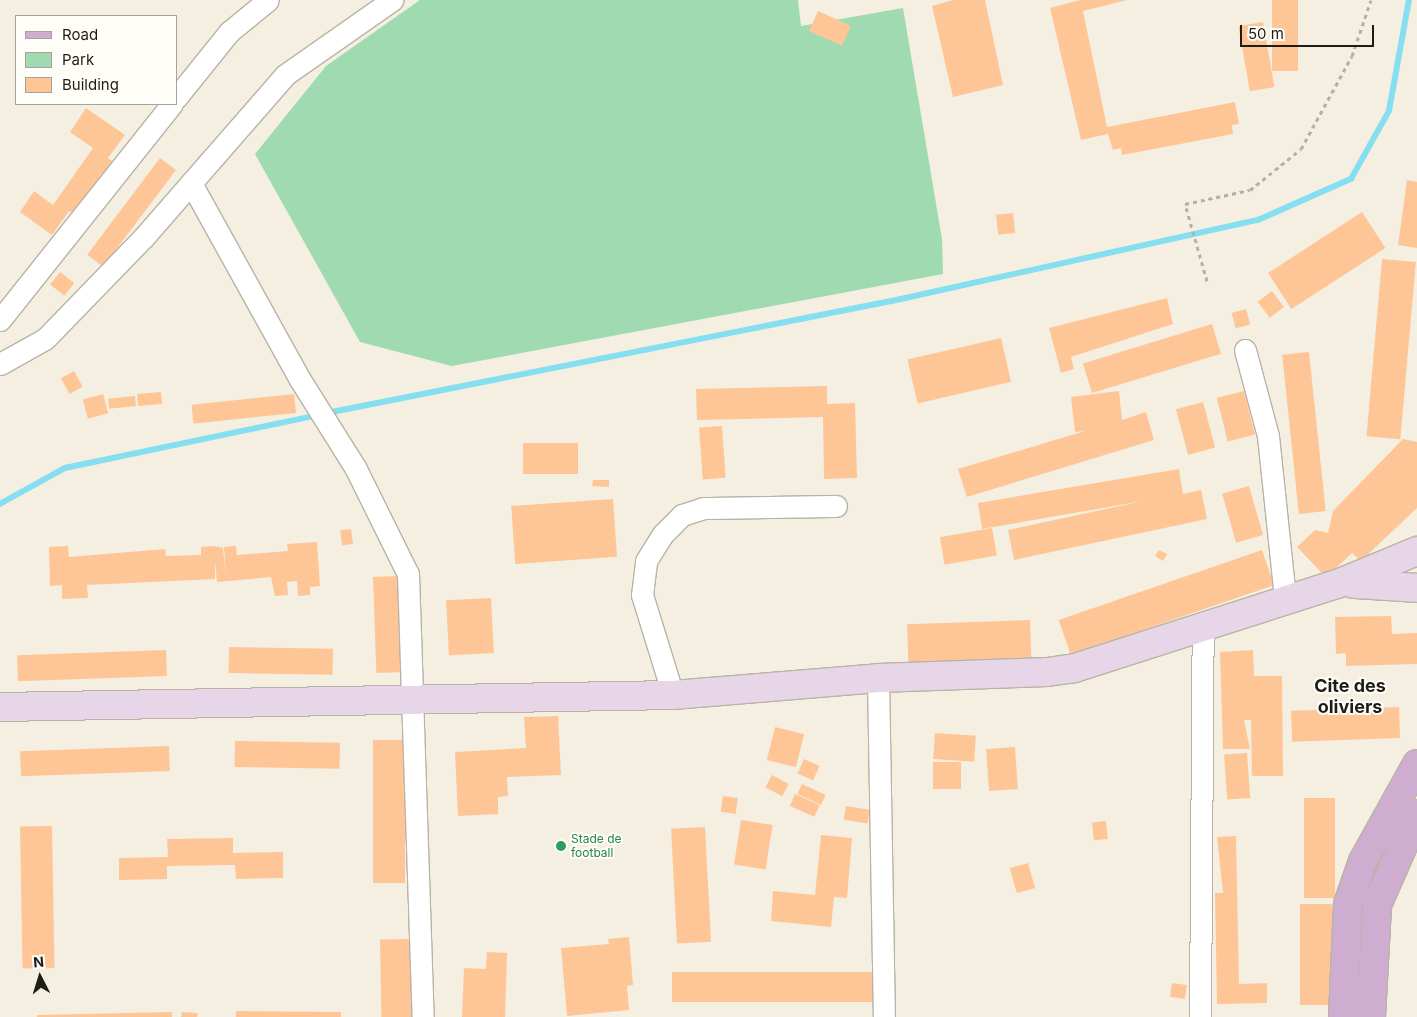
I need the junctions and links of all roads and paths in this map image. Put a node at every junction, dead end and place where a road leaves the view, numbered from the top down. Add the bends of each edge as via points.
1 (268, 0) edge
2 (392, 0) edge
3 (1372, 0) edge
4 (178, 96) edge
5 (171, 105) edge
6 (191, 183) junction
7 (1206, 282) dead end
8 (0, 320) edge
9 (1245, 350) dead end
10 (0, 364) edge
11 (836, 506) dead end
12 (1417, 551) edge
13 (1337, 584) junction
14 (1417, 588) edge
15 (1285, 598) junction
16 (1203, 625) junction
17 (878, 678) junction
18 (673, 695) junction
19 (410, 697) junction
20 (0, 707) edge
21 (1417, 764) edge
22 (1417, 814) edge
23 (424, 1017) edge
24 (884, 1017) edge
25 (1200, 1017) edge
26 (1343, 1017) edge
27 (1371, 1017) edge

1 - 4 street via 229,32
2 - 6 street via 285,75
3 - 7 path via 1352,56 1302,149 1250,190 1185,204
5 - 8 street
6 - 10 street via 45,340
6 - 19 street via 299,378 356,469 408,574
9 - 15 street via 1268,436
11 - 18 street via 703,508 682,515 662,534 646,561 642,595
12 - 13 street
13 - 14 street
13 - 15 street
15 - 16 street
16 - 17 street via 1075,668
16 - 25 street
17 - 18 street
17 - 24 street
18 - 19 street
19 - 20 street
19 - 23 street
21 - 26 main road via 1362,861 1348,904
22 - 27 main road via 1377,905

